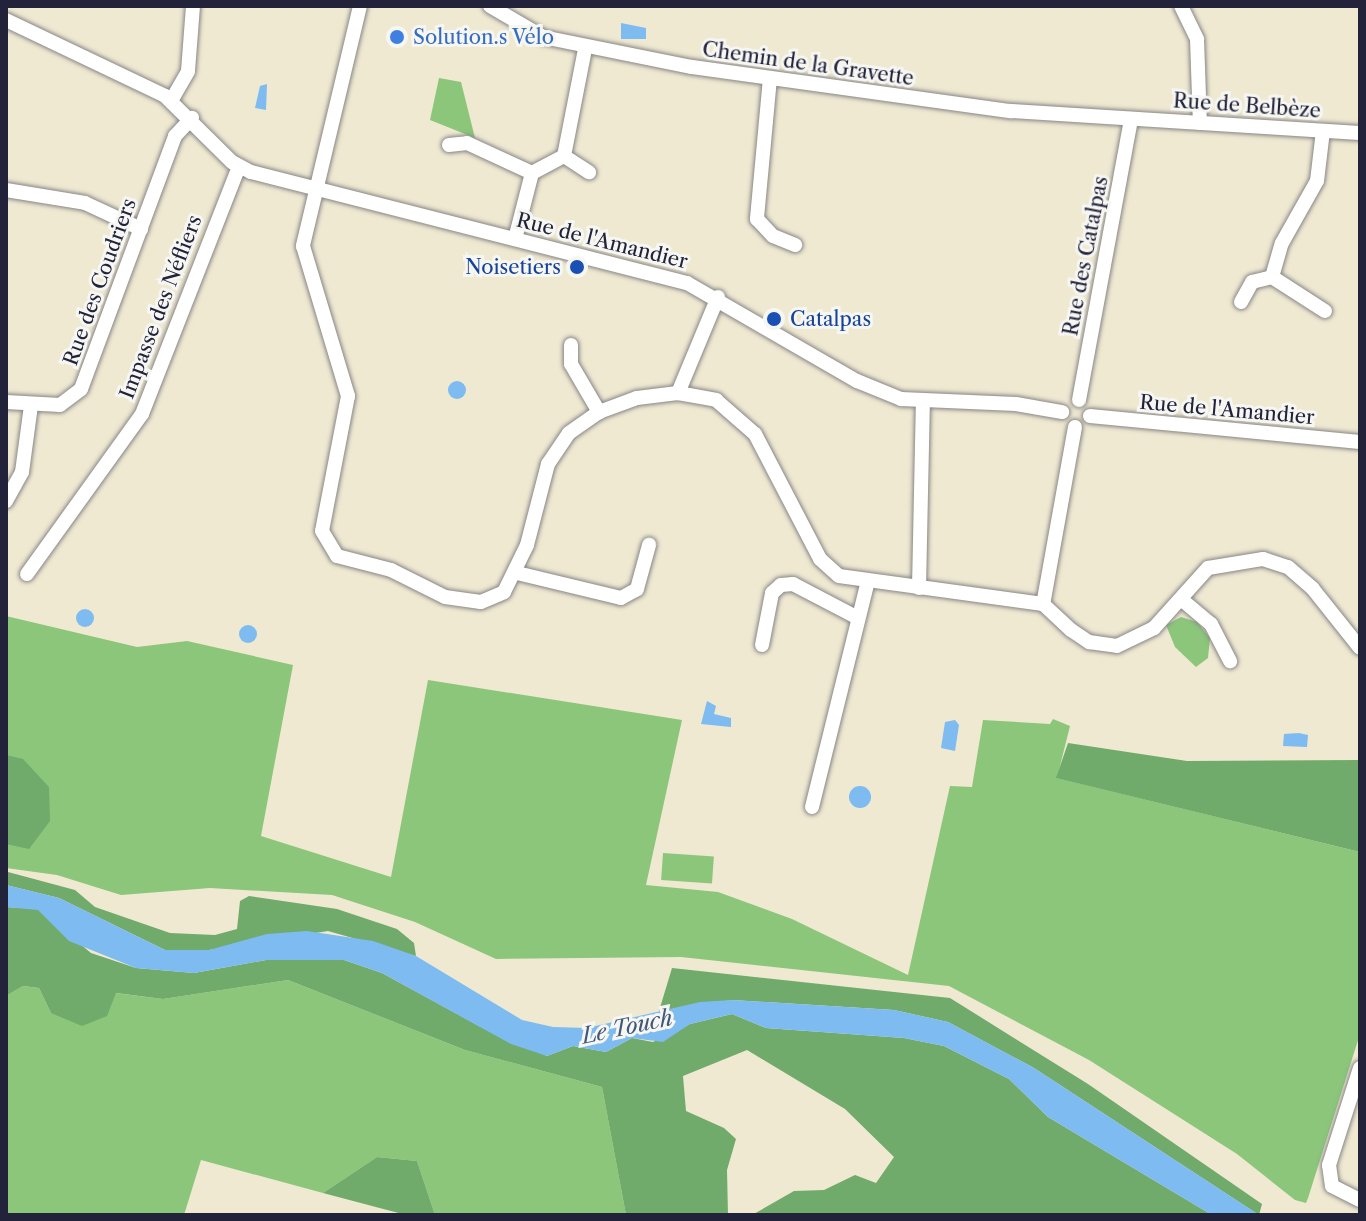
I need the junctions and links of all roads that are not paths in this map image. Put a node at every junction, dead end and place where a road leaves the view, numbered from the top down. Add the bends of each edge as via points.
1 (193, 6) edge
2 (360, 6) edge
3 (490, 6) edge
4 (1181, 6) edge
5 (6, 20) edge
6 (585, 49) junction
7 (770, 78) junction
8 (182, 110) junction
9 (1131, 119) junction
10 (1200, 123) junction
11 (1323, 131) junction
12 (1360, 133) edge
13 (449, 145) dead end
14 (564, 156) junction
15 (239, 167) junction
16 (589, 172) dead end
17 (532, 173) junction
18 (316, 188) junction
19 (6, 190) edge
20 (141, 229) junction
21 (515, 239) junction
22 (795, 245) dead end
23 (1272, 277) junction
24 (718, 297) junction
25 (1241, 302) dead end
26 (1325, 311) dead end
27 (571, 345) dead end
28 (678, 393) junction
29 (1079, 400) junction
30 (6, 402) edge
31 (923, 404) junction
32 (31, 405) junction
33 (599, 412) junction
34 (1062, 412) junction
35 (1090, 416) junction
36 (1075, 427) junction
37 (1360, 442) edge
38 (6, 501) edge
39 (649, 545) dead end
40 (517, 573) junction
41 (27, 574) dead end
42 (867, 584) junction
43 (919, 588) junction
44 (1181, 599) junction
45 (1043, 604) junction
46 (856, 617) junction
47 (762, 645) dead end
48 (1360, 648) edge
49 (1230, 661) dead end
50 (812, 807) dead end
51 (1360, 1068) edge
52 (1360, 1200) edge

1 - 8 street, Rue des Coudriers
2 - 18 street
3 - 6 street, Chemin de la Gravette via 543,37
4 - 10 street via 1197,39
5 - 8 street
6 - 7 street, Chemin de la Gravette
6 - 14 street
7 - 9 street, Chemin de la Gravette via 1011,111
7 - 22 street via 757,219 773,236
8 - 15 street
8 - 20 street, Rue des Coudriers
9 - 10 street, Rue de Belbèze
9 - 29 street, Rue des Catalpas
10 - 11 street, Rue de Belbèze
11 - 12 street, Rue de Belbèze
11 - 23 street via 1317,181 1282,243
13 - 17 street via 467,143
14 - 16 street
14 - 17 street
15 - 18 street, Rue de l'Amandier
15 - 41 street, Impasse des Néfliers via 142,414
17 - 21 street
18 - 21 street, Rue de l'Amandier
18 - 40 street via 303,246 305,267 348,396 322,531 327,545 337,556 391,570 445,597 481,602 504,592
19 - 20 street via 85,203
20 - 32 street, Rue des Coudriers via 81,389 60,405
21 - 24 street, Rue de l'Amandier via 687,283
23 - 25 street via 1252,282
23 - 26 street
24 - 28 street
24 - 31 street, Rue de l'Amandier via 857,381
27 - 33 street via 571,364
28 - 33 street via 637,398
28 - 42 street via 716,400 755,434 820,559 839,576
29 - 34 street via 1069,401
29 - 35 street via 1087,404
30 - 32 street, Rue des Coudriers
31 - 34 street, Rue de l'Amandier via 1016,404
31 - 43 street
32 - 38 street via 22,472
33 - 40 street via 569,433 548,464
34 - 36 street via 1066,423
35 - 36 street
35 - 37 street, Rue de l'Amandier
36 - 45 street
39 - 40 street via 637,589 621,598
42 - 43 street
42 - 46 street via 863,615
43 - 45 street
44 - 45 street via 1154,628 1117,646 1089,642
44 - 48 street via 1208,568 1263,559 1288,567 1313,589
44 - 49 street via 1211,624
46 - 47 street via 793,584 781,585 772,593
46 - 50 street
51 - 52 street via 1329,1165 1332,1186

